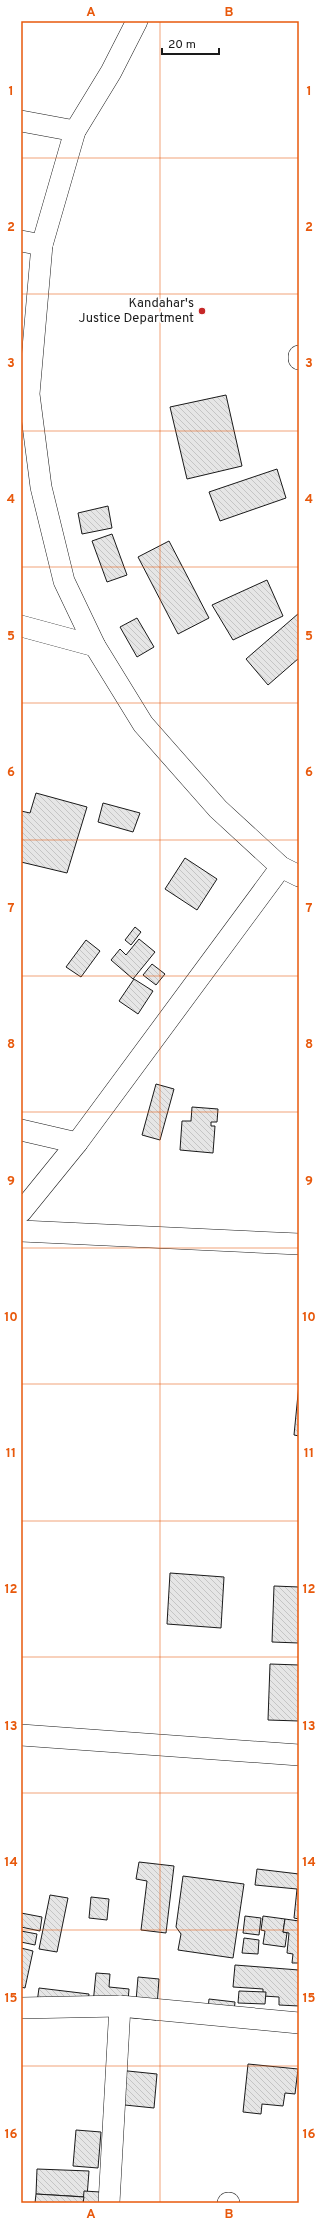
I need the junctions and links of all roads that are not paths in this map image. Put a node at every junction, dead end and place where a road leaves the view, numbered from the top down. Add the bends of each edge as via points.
1 (137, 21) edge
2 (21, 121) edge
3 (75, 131) junction
4 (21, 241) edge
5 (42, 245) junction
6 (299, 356) edge
7 (299, 359) edge
8 (25, 394) edge
9 (21, 626) edge
10 (95, 646) junction
11 (281, 867) junction
12 (299, 876) edge
13 (21, 1130) edge
14 (77, 1143) junction
15 (21, 1212) edge
16 (21, 1231) edge
17 (299, 1244) edge
18 (21, 1735) edge
19 (299, 1755) edge
20 (120, 2006) junction
21 (21, 2008) edge
22 (299, 2023) edge
23 (109, 2203) edge

1 - 3 street via 111,72
2 - 3 street
3 - 5 street
4 - 5 street
5 - 8 street
6 - 7 street
8 - 10 street via 41,487 64,581
9 - 10 street
10 - 11 street via 143,724 218,808
11 - 12 street
11 - 14 street
13 - 14 street
14 - 15 street
16 - 17 street
18 - 19 street
20 - 21 street
20 - 22 street
20 - 23 street

